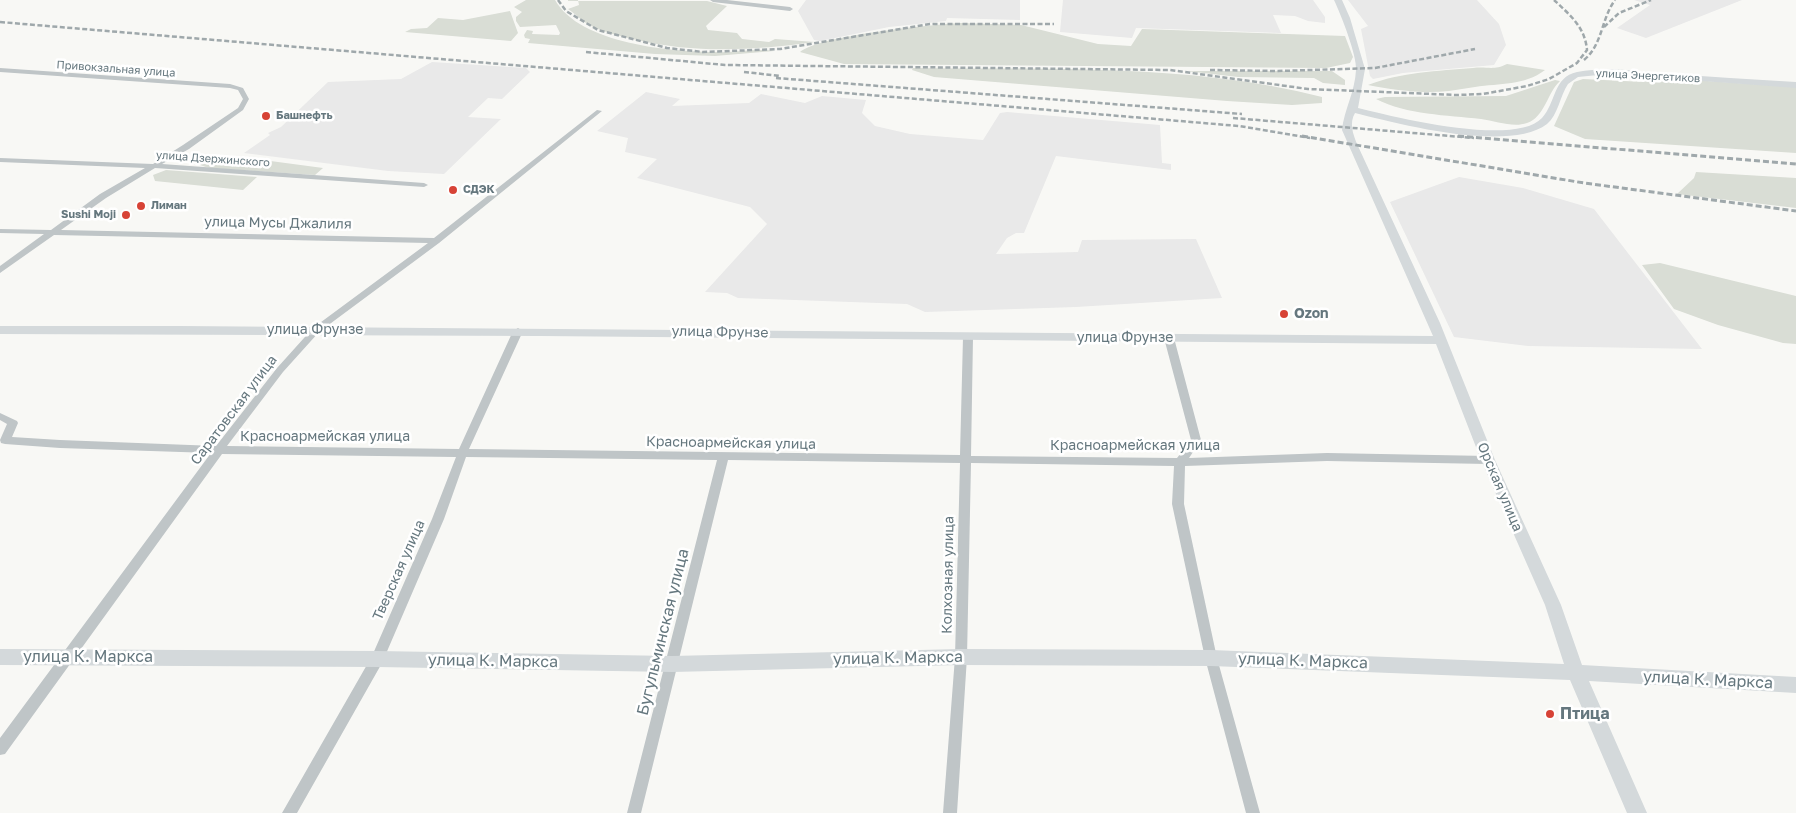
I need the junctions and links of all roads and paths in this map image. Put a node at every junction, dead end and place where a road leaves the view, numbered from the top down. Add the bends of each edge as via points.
1 (713, 0) edge
2 (1338, 0) edge
3 (790, 9) dead end
4 (0, 70) edge
5 (1796, 85) edge
6 (1353, 110) junction
7 (599, 111) dead end
8 (0, 160) edge
9 (156, 166) junction
10 (424, 184) dead end
11 (0, 231) edge
12 (52, 232) junction
13 (436, 241) junction
14 (0, 270) edge
15 (0, 330) edge
16 (316, 330) junction
17 (518, 331) junction
18 (968, 337) junction
19 (1169, 338) junction
20 (1440, 340) junction
21 (0, 416) edge
22 (3, 442) edge
23 (219, 450) junction
24 (463, 452) junction
25 (723, 457) junction
26 (965, 459) junction
27 (1488, 460) junction
28 (1180, 462) junction
29 (0, 657) edge
30 (69, 657) junction
31 (961, 657) junction
32 (1212, 658) junction
33 (377, 659) junction
34 (672, 664) junction
35 (1576, 672) junction
36 (1796, 685) edge
37 (0, 749) edge
38 (290, 813) edge
39 (634, 813) edge
40 (950, 813) edge
41 (1253, 813) edge
42 (1637, 813) edge

1 - 3 street
2 - 6 street, Орская улица via 1361,69
4 - 9 street, Привокзальная улица via 240,89 246,99 242,109
5 - 6 street, улица Энергетиков via 1613,72 1575,75 1565,82 1545,121 1535,128 1519,132 1430,127
6 - 20 street, Орская улица via 1348,116 1347,130
7 - 13 street, Саратовская улица
8 - 9 street, улица Дзержинского
9 - 10 street, улица Дзержинского
9 - 12 street via 103,196
11 - 12 street, улица Мусы Джалиля
12 - 13 street, улица Мусы Джалиля
12 - 14 street
13 - 16 street, Саратовская улица
15 - 16 street, улица Фрунзе
16 - 17 street, улица Фрунзе
16 - 23 street, Саратовская улица via 280,370
17 - 18 street, улица Фрунзе
17 - 24 street, Тверская улица
18 - 19 street, улица Фрунзе
18 - 26 street, Колхозная улица
19 - 20 street, улица Фрунзе
19 - 28 street via 1196,440
20 - 27 street, Орская улица
21 - 22 street, Красноармейская улица via 13,423
22 - 23 street, Красноармейская улица
23 - 24 street, Красноармейская улица
23 - 30 street, Саратовская улица
24 - 25 street, Красноармейская улица
24 - 33 street, Тверская улица via 438,519
25 - 26 street, Красноармейская улица
25 - 34 street, Бугульминская улица
26 - 28 street, Красноармейская улица
26 - 31 street, Колхозная улица
27 - 28 street, Красноармейская улица via 1326,457
27 - 35 street, Орская улица via 1553,605
28 - 32 street via 1178,504
29 - 30 street, улица К. Маркса
30 - 33 street, улица К. Маркса
30 - 37 street, Саратовская улица
31 - 32 street, улица К. Маркса
31 - 34 street, улица К. Маркса
31 - 40 street, Колхозная улица
32 - 35 street, улица К. Маркса
32 - 41 street
33 - 34 street, улица К. Маркса
33 - 38 street, Тверская улица
34 - 39 street, Бугульминская улица
35 - 36 street, улица К. Маркса
35 - 42 street, Орская улица

